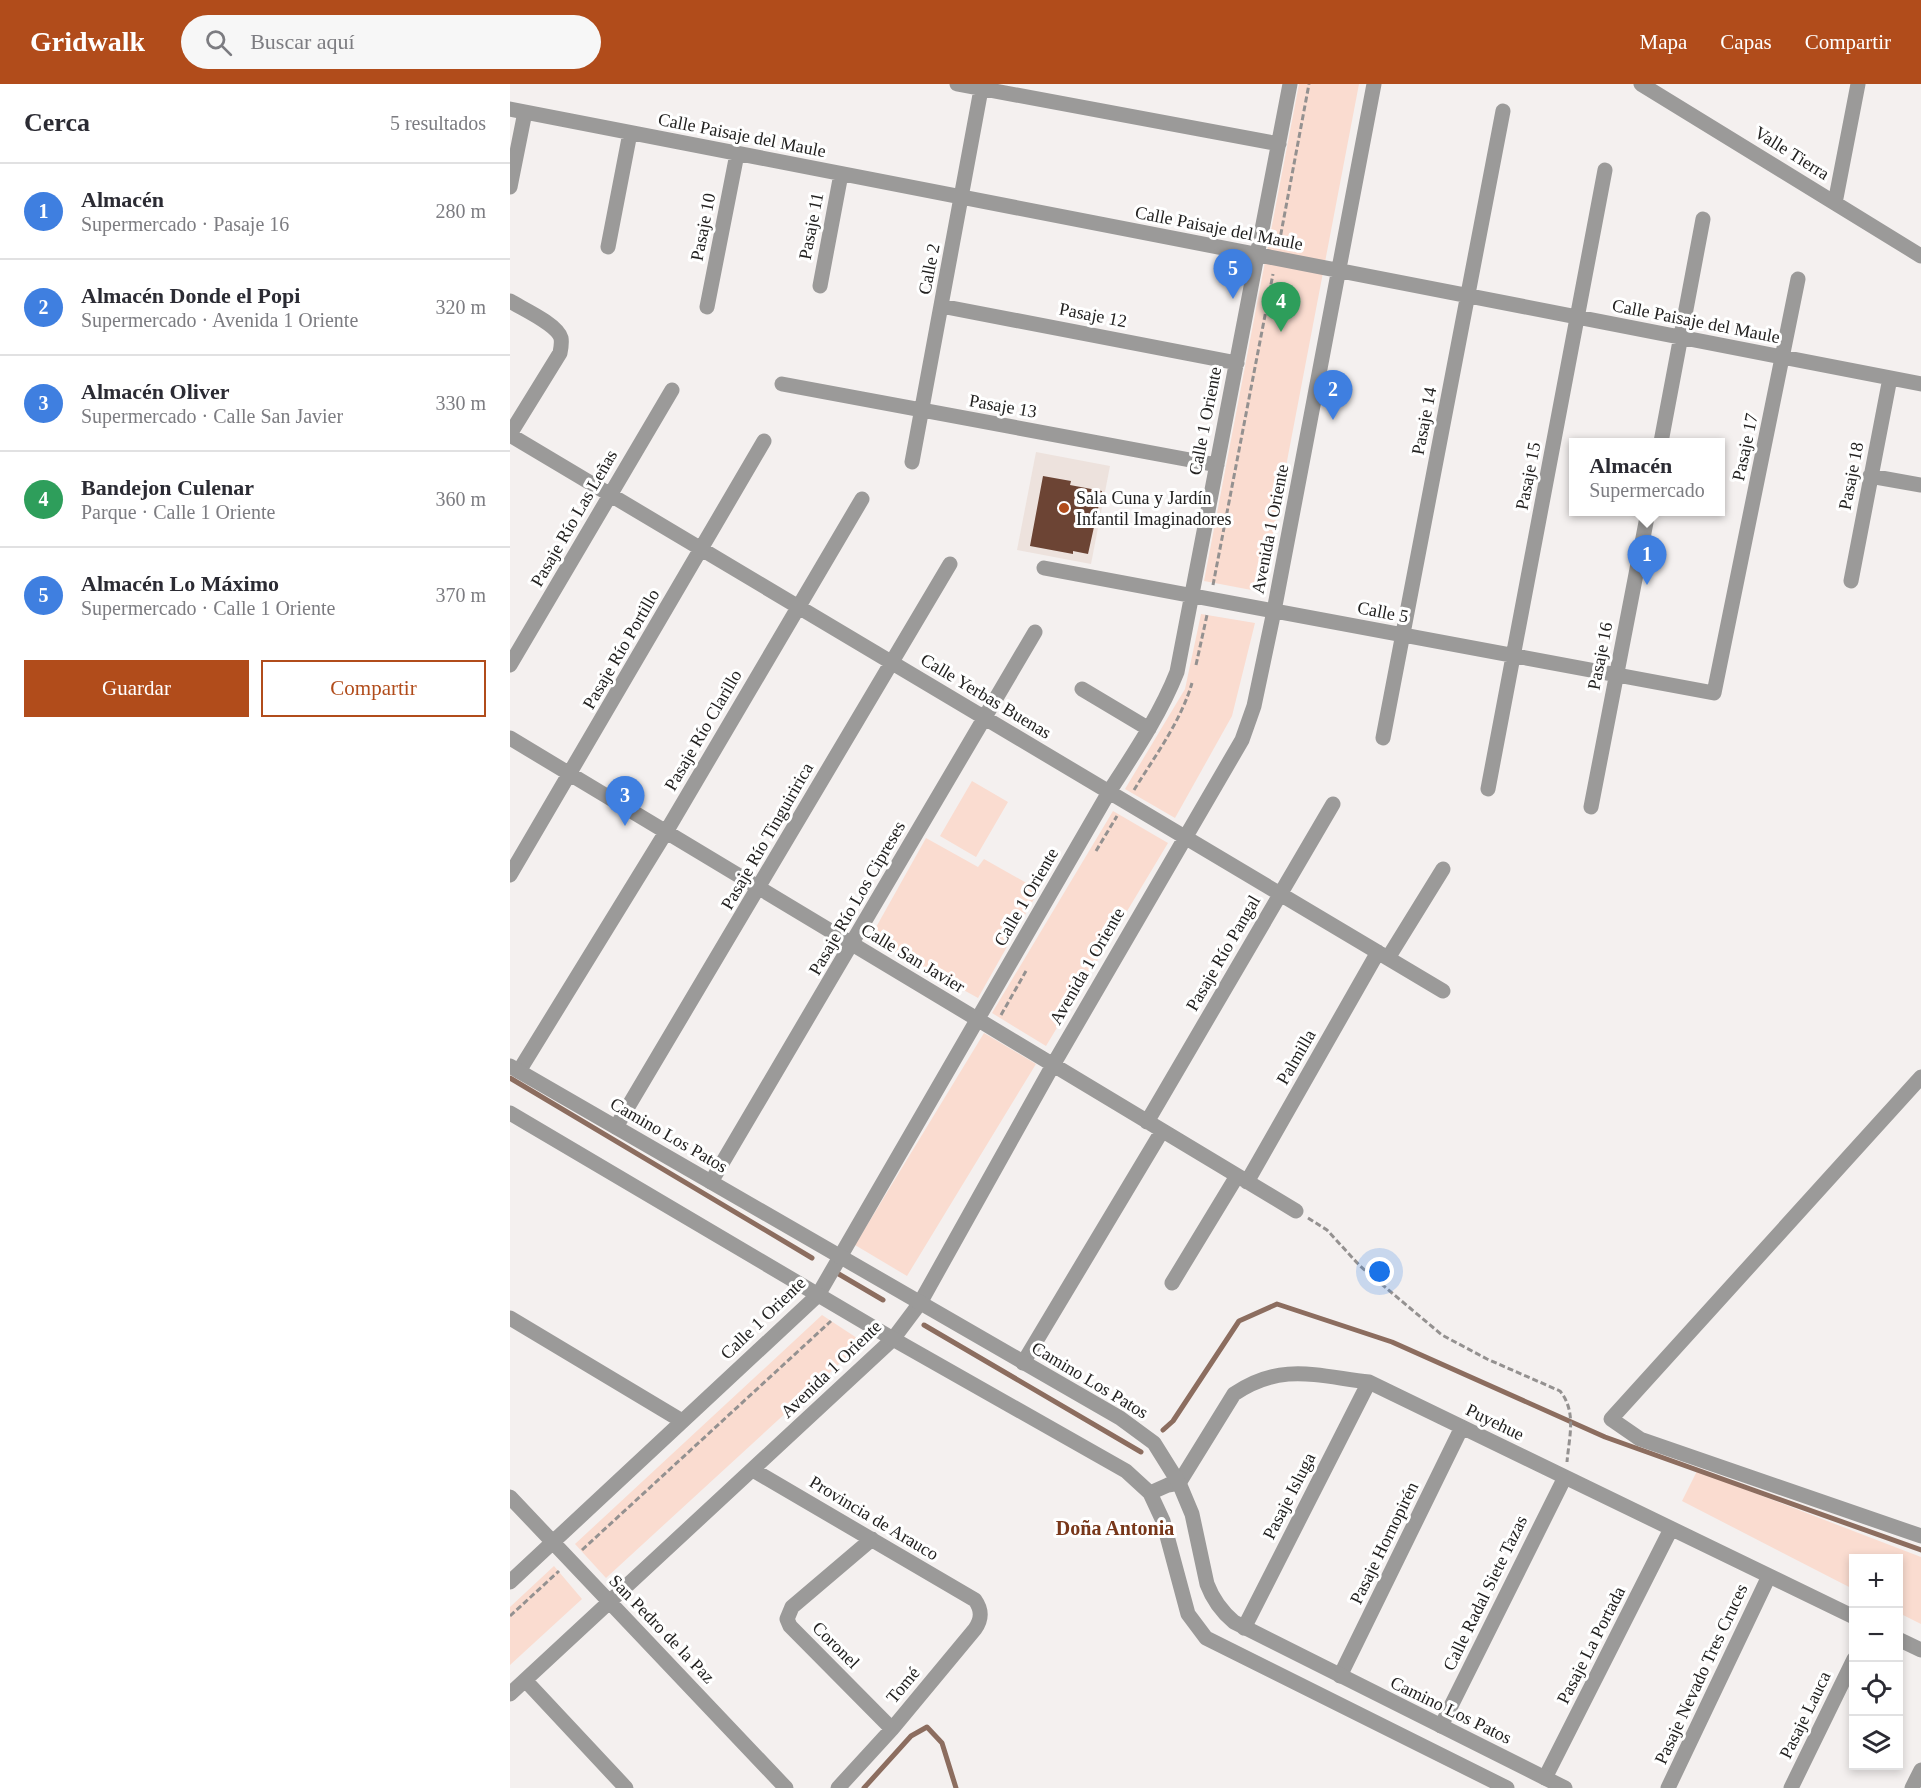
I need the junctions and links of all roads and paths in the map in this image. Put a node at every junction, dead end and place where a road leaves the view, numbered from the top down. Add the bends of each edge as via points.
1 (957, 84) edge
2 (1290, 84) edge
3 (1309, 84) edge
4 (1374, 84) edge
5 (1641, 84) edge
6 (1858, 84) edge
7 (982, 86) edge
8 (518, 111) edge
9 (1503, 111) dead end
10 (630, 133) junction
11 (1279, 144) junction
12 (737, 154) junction
13 (1605, 170) dead end
14 (841, 174) junction
15 (510, 187) edge
16 (962, 198) junction
17 (1835, 202) junction
18 (1703, 219) dead end
19 (608, 247) dead end
20 (1257, 255) junction
21 (1921, 256) edge
22 (1276, 259) junction
23 (1339, 271) junction
24 (1798, 279) dead end
25 (820, 286) dead end
26 (1468, 296) junction
27 (510, 301) edge
28 (941, 306) junction
29 (707, 307) dead end
30 (1578, 318) junction
31 (1681, 338) junction
32 (1784, 358) junction
33 (1236, 363) junction
34 (1890, 378) junction
35 (782, 384) dead end
36 (1921, 384) edge
37 (672, 390) dead end
38 (921, 411) junction
39 (510, 434) edge
40 (1662, 438) edge
41 (764, 441) dead end
42 (912, 462) dead end
43 (1217, 465) junction
44 (1870, 476) junction
45 (1921, 485) edge
46 (610, 495) junction
47 (862, 499) dead end
48 (1647, 516) edge
49 (701, 549) junction
50 (950, 564) dead end
51 (1044, 568) dead end
52 (1851, 581) dead end
53 (1192, 596) junction
54 (1211, 599) junction
55 (798, 607) junction
56 (1274, 611) junction
57 (1035, 632) dead end
58 (1403, 635) junction
59 (1514, 656) junction
60 (891, 662) junction
61 (510, 665) edge
62 (1195, 669) dead end
63 (1616, 675) junction
64 (1192, 679) dead end
65 (1082, 689) dead end
66 (1714, 693) joint
67 (984, 718) junction
68 (1149, 729) junction
69 (510, 738) edge
70 (1383, 738) dead end
71 (570, 774) junction
72 (1488, 789) dead end
73 (1109, 792) junction
74 (1126, 802) junction
75 (1332, 804) dead end
76 (1591, 807) dead end
77 (666, 832) junction
78 (1185, 837) junction
79 (1093, 855) dead end
80 (1443, 869) dead end
81 (510, 875) edge
82 (759, 888) junction
83 (1280, 894) junction
84 (853, 944) junction
85 (1383, 955) junction
86 (1028, 968) dead end
87 (1443, 991) dead end
88 (977, 1019) junction
89 (993, 1029) junction
90 (1053, 1065) junction
91 (514, 1068) edge
92 (1921, 1077) edge
93 (510, 1113) edge
94 (1147, 1122) junction
95 (616, 1127) junction
96 (1162, 1131) junction
97 (1242, 1179) junction
98 (711, 1182) junction
99 (1296, 1211) joint
100 (840, 1256) junction
101 (1172, 1283) dead end
102 (818, 1295) junction
103 (920, 1302) junction
104 (843, 1310) junction
105 (510, 1318) edge
106 (893, 1339) junction
107 (1023, 1363) junction
108 (1369, 1382) junction
109 (682, 1421) junction
110 (1462, 1427) junction
111 (753, 1470) junction
112 (1565, 1477) junction
113 (1179, 1484) junction
114 (1150, 1492) junction
115 (510, 1497) edge
116 (1671, 1529) junction
117 (1921, 1536) edge
118 (872, 1539) junction
119 (552, 1542) junction
120 (570, 1561) junction
121 (1769, 1576) junction
122 (510, 1582) edge
123 (975, 1600) joint
124 (609, 1602) junction
125 (1849, 1615) edge
126 (510, 1616) edge
127 (1244, 1628) junction
128 (1903, 1641) edge
129 (1921, 1650) edge
130 (1853, 1662) edge
131 (1340, 1676) junction
132 (525, 1680) junction
133 (510, 1694) edge
134 (1441, 1726) junction
135 (892, 1729) junction
136 (1921, 1770) edge
137 (1537, 1779) edge
138 (626, 1788) edge
139 (786, 1788) edge
140 (838, 1788) edge
141 (1507, 1788) edge
142 (1565, 1788) edge
143 (1668, 1788) edge
144 (1791, 1788) edge
145 (1912, 1788) edge

1 - 7 street
2 - 11 street, Calle 1 Oriente
3 - 22 path
4 - 23 street, Avenida 1 Oriente
5 - 17 street, Valle Tierra
6 - 17 street
7 - 11 street
7 - 16 street, Calle 2
8 - 10 street, Calle Paisaje del Maule
8 - 15 street
9 - 26 street, Pasaje 14
10 - 12 street, Calle Paisaje del Maule
10 - 19 street
11 - 20 street, Calle 1 Oriente
12 - 14 street, Calle Paisaje del Maule
12 - 29 street, Pasaje 10
13 - 30 street, Pasaje 15
14 - 16 street, Calle Paisaje del Maule
14 - 25 street, Pasaje 11
16 - 20 street, Calle Paisaje del Maule
16 - 28 street, Calle 2
17 - 21 street, Valle Tierra
18 - 31 street
20 - 22 street, Calle Paisaje del Maule
20 - 33 street, Calle 1 Oriente
22 - 23 street, Calle Paisaje del Maule
22 - 54 path
23 - 26 street, Calle Paisaje del Maule
23 - 56 street, Avenida 1 Oriente
24 - 32 street, Pasaje 17
26 - 30 street, Calle Paisaje del Maule
26 - 58 street, Pasaje 14
27 - 39 street via 551,326 561,338 561,345 560,353
28 - 33 street, Pasaje 12
28 - 38 street, Calle 2
30 - 31 street, Calle Paisaje del Maule
30 - 59 street, Pasaje 15
31 - 32 street, Calle Paisaje del Maule
31 - 40 street
32 - 34 street, Calle Paisaje del Maule
32 - 66 street, Pasaje 17
33 - 43 street, Calle 1 Oriente
34 - 36 street, Calle Paisaje del Maule
34 - 44 street, Pasaje 18
35 - 38 street, Pasaje 13
37 - 46 street, Pasaje Río Las Leñas
38 - 42 street, Calle 2
38 - 43 street, Pasaje 13
39 - 46 street, Calle Yerbas Buenas
41 - 49 street, Pasaje Río Portillo
43 - 53 street, Calle 1 Oriente
44 - 45 street
44 - 52 street, Pasaje 18
46 - 49 street, Calle Yerbas Buenas
46 - 61 street, Pasaje Río Las Leñas
47 - 55 street, Pasaje Río Clarillo
48 - 63 street, Pasaje 16
49 - 55 street, Calle Yerbas Buenas
49 - 71 street, Pasaje Río Portillo
50 - 60 street, Pasaje Río Tinguiririca
51 - 53 street, Calle 5
53 - 54 street, Calle 5
53 - 68 street, Calle 1 Oriente via 1177,672
54 - 56 street, Calle 5
54 - 62 path
55 - 60 street, Calle Yerbas Buenas
55 - 77 street, Pasaje Río Clarillo
56 - 58 street, Calle 5
56 - 78 street, Avenida 1 Oriente via 1250,722
57 - 67 street, Pasaje Río Los Cipreses
58 - 59 street, Calle 5
58 - 70 street, Pasaje 14
59 - 63 street, Calle 5
59 - 72 street, Pasaje 15
60 - 67 street, Calle Yerbas Buenas
60 - 82 street, Pasaje Río Tinguiririca
63 - 66 street, Calle 5
63 - 76 street, Pasaje 16
64 - 74 path via 1187,699
65 - 68 street
67 - 73 street, Calle Yerbas Buenas
67 - 84 street, Pasaje Río Los Cipreses
68 - 73 street, Calle 1 Oriente
69 - 71 street, Calle San Javier
71 - 77 street, Calle San Javier
71 - 81 street, Pasaje Río Portillo
73 - 74 street, Calle Yerbas Buenas
73 - 88 street, Calle 1 Oriente
74 - 78 street, Calle Yerbas Buenas
74 - 79 path
75 - 83 street, Pasaje Río Pangal
77 - 82 street, Calle San Javier
77 - 91 street, Pasaje Río Clarillo
78 - 83 street, Calle Yerbas Buenas
78 - 90 street, Avenida 1 Oriente
80 - 85 street, Palmilla
82 - 84 street, Calle San Javier
82 - 95 street, Pasaje Río Tinguiririca
83 - 85 street, Calle Yerbas Buenas
83 - 94 street, Pasaje Río Pangal
84 - 88 street, Calle San Javier
84 - 98 street, Pasaje Río Los Cipreses
85 - 87 street, Calle Yerbas Buenas
85 - 97 street, Palmilla
86 - 89 path
88 - 89 street, Calle San Javier
88 - 100 street, Calle 1 Oriente
89 - 90 street, Calle San Javier
90 - 94 street, Calle San Javier
90 - 103 street, Avenida 1 Oriente
91 - 95 street, Camino Los Patos
92 - 117 street via 1611,1419 1640,1439
93 - 102 street
94 - 96 street, Calle San Javier
95 - 98 street, Camino Los Patos
96 - 97 street, Calle San Javier
96 - 107 street
97 - 99 street, Calle San Javier
97 - 101 street, Palmilla
98 - 100 street, Camino Los Patos
99 - 112 path via 1327,1230 1360,1266 1442,1335 1560,1391 1571,1413
100 - 102 street, Calle 1 Oriente
100 - 103 street, Camino Los Patos
102 - 104 street
102 - 109 street, Calle 1 Oriente
103 - 106 street, Avenida 1 Oriente
103 - 107 street, Camino Los Patos
104 - 106 street
104 - 120 path
105 - 109 street
106 - 111 street, Avenida 1 Oriente
106 - 114 street via 1126,1471
107 - 113 street, Camino Los Patos via 1120,1418 1154,1443
108 - 110 street, Puyehue
108 - 113 street, Puyehue via 1294,1373 1272,1375 1247,1385 1234,1394
108 - 127 street, Pasaje Isluga
109 - 119 street, Calle 1 Oriente
110 - 112 street, Puyehue
110 - 131 street, Pasaje Hornopirén
111 - 118 street, Provincia de Arauco
111 - 124 street, Avenida 1 Oriente
112 - 116 street, Puyehue
112 - 134 street, Calle Radal Siete Tazas
113 - 114 street
113 - 127 street, Camino Los Patos via 1192,1514 1211,1595 1225,1614
114 - 141 street via 1163,1521 1188,1614 1206,1638
115 - 119 street, San Pedro de la Paz
116 - 121 street, Puyehue
116 - 137 street, Pasaje La Portada
118 - 123 street, Provincia de Arauco
118 - 135 street, Coronel via 792,1608 787,1619
119 - 120 street, San Pedro de la Paz
119 - 122 street, Calle 1 Oriente
120 - 124 street, San Pedro de la Paz
120 - 126 path
121 - 125 street, Puyehue
121 - 143 street, Pasaje Nevado Tres Cruces
123 - 135 street, Tomé via 981,1611 979,1624
124 - 132 street, Avenida 1 Oriente
124 - 139 street, San Pedro de la Paz
127 - 131 street, Camino Los Patos
128 - 129 street
130 - 144 street, Pasaje Lauca
131 - 134 street, Camino Los Patos
132 - 133 street, Avenida 1 Oriente
132 - 138 street
134 - 137 street, Camino Los Patos
135 - 140 street, Tomé
136 - 145 street
137 - 142 street, Camino Los Patos

